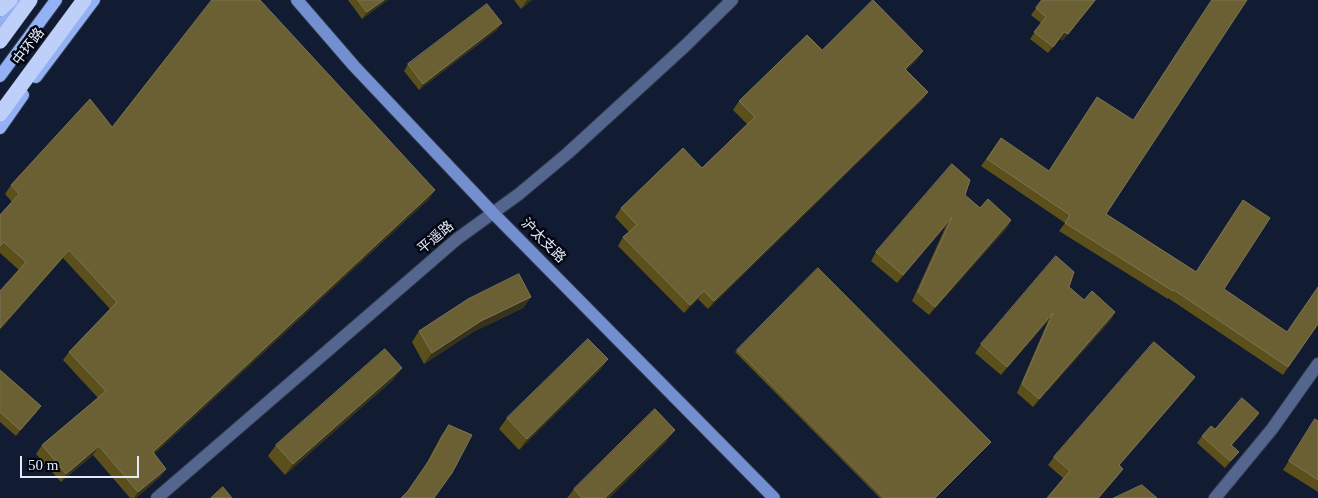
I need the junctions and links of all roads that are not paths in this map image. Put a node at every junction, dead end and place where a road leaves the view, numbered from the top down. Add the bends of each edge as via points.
1 (10, 0) edge
2 (21, 0) edge
3 (30, 0) edge
4 (56, 0) edge
5 (76, 0) edge
6 (84, 0) edge
7 (94, 0) edge
8 (297, 0) edge
9 (732, 0) edge
10 (0, 9) edge
11 (0, 27) edge
12 (0, 41) edge
13 (0, 76) edge
14 (0, 104) edge
15 (0, 114) edge
16 (0, 128) edge
17 (494, 212) junction
18 (1318, 364) edge
19 (158, 498) edge
20 (774, 498) edge
21 (1215, 498) edge

1 - 10 highway
2 - 11 main road
3 - 12 highway, 中环路
4 - 13 main road
5 - 14 main road
6 - 15 highway, 中环路
7 - 16 main road
8 - 17 street, 沪太支路 via 354,66
9 - 17 street, 平遥路 via 587,136
17 - 19 street, 平遥路 via 457,239
17 - 20 street, 沪太支路
18 - 21 street via 1272,428

